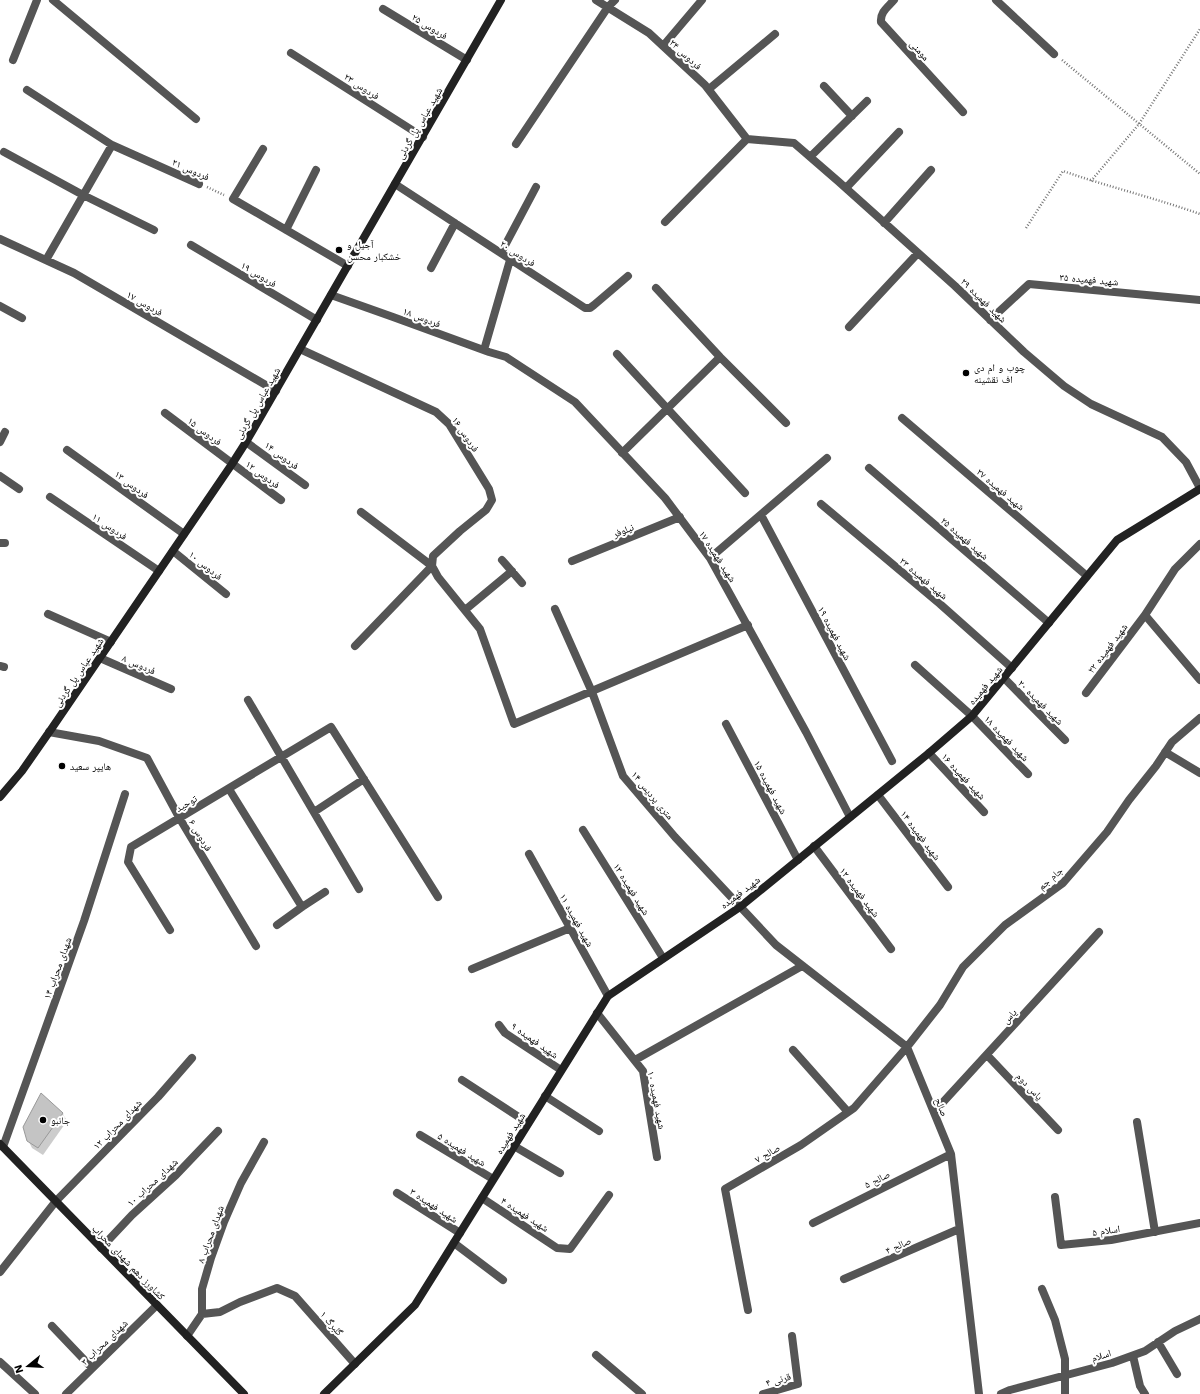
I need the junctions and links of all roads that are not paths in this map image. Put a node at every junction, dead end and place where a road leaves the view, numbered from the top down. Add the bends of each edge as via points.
1 (37, 0) edge
2 (52, 0) edge
3 (501, 0) edge
4 (596, 0) edge
5 (615, 0) edge
6 (702, 0) edge
7 (894, 0) edge
8 (996, 0) edge
9 (608, 8) junction
10 (383, 9) dead end
11 (775, 34) dead end
12 (663, 46) junction
13 (291, 53) dead end
14 (1054, 54) road end
15 (13, 60) dead end
16 (467, 60) junction
17 (824, 86) dead end
18 (27, 90) dead end
19 (709, 90) junction
20 (867, 102) dead end
21 (963, 112) dead end
22 (852, 116) junction
23 (196, 119) dead end
24 (900, 132) dead end
25 (423, 137) junction
26 (747, 139) junction
27 (516, 144) dead end
28 (112, 145) junction
29 (263, 149) dead end
30 (4, 152) dead end
31 (810, 157) junction
32 (316, 170) dead end
33 (931, 170) dead end
34 (199, 184) road end
35 (395, 184) junction
36 (536, 187) dead end
37 (846, 188) junction
38 (84, 196) junction
39 (665, 222) dead end
40 (455, 223) junction
41 (884, 223) junction
42 (154, 230) dead end
43 (286, 230) junction
44 (0, 239) edge
45 (191, 245) dead end
46 (501, 253) junction
47 (918, 253) junction
48 (46, 260) junction
49 (510, 260) junction
50 (348, 266) junction
51 (431, 268) dead end
52 (628, 276) dead end
53 (656, 288) dead end
54 (331, 295) junction
55 (1200, 300) edge
56 (0, 306) edge
57 (22, 318) dead end
58 (317, 320) junction
59 (990, 320) junction
60 (849, 327) dead end
61 (300, 349) junction
62 (484, 350) junction
63 (617, 354) dead end
64 (506, 356) joint
65 (720, 357) junction
66 (276, 390) junction
67 (667, 409) junction
68 (165, 413) dead end
69 (902, 418) dead end
70 (786, 423) dead end
71 (5, 432) dead end
72 (0, 442) edge
73 (246, 442) junction
74 (67, 450) dead end
75 (622, 454) junction
76 (827, 458) dead end
77 (232, 464) junction
78 (869, 468) dead end
79 (0, 476) edge
80 (305, 485) dead end
81 (19, 489) dead end
82 (1200, 489) edge
83 (745, 493) dead end
84 (50, 497) dead end
85 (281, 500) dead end
86 (822, 504) dead end
87 (361, 512) dead end
88 (761, 514) junction
89 (680, 517) junction
90 (184, 534) junction
91 (1200, 544) edge
92 (173, 551) junction
93 (710, 558) junction
94 (502, 560) dead end
95 (572, 561) dead end
96 (432, 566) junction
97 (159, 572) junction
98 (512, 572) junction
99 (1087, 576) junction
100 (522, 583) dead end
101 (226, 594) dead end
102 (555, 609) dead end
103 (465, 610) junction
104 (48, 614) dead end
105 (1145, 615) junction
106 (1049, 623) junction
107 (748, 625) junction
108 (111, 642) junction
109 (356, 646) dead end
110 (100, 658) junction
111 (915, 665) dead end
112 (1012, 668) junction
113 (1004, 678) junction
114 (1200, 680) edge
115 (171, 689) dead end
116 (592, 692) junction
117 (1086, 693) dead end
118 (248, 700) dead end
119 (972, 716) junction
120 (1200, 718) edge
121 (726, 724) dead end
122 (49, 732) junction
123 (1064, 740) dead end
124 (1165, 752) junction
125 (929, 753) junction
126 (282, 756) junction
127 (892, 761) dead end
128 (1200, 773) edge
129 (1028, 774) dead end
130 (364, 779) junction
131 (229, 789) junction
132 (125, 794) dead end
133 (878, 795) junction
134 (0, 797) edge
135 (314, 812) junction
136 (984, 812) dead end
137 (850, 817) junction
138 (180, 819) junction
139 (583, 830) dead end
140 (814, 846) junction
141 (529, 854) dead end
142 (798, 860) junction
143 (948, 887) dead end
144 (359, 889) dead end
145 (325, 892) dead end
146 (438, 897) dead end
147 (302, 907) junction
148 (740, 907) junction
149 (277, 925) dead end
150 (570, 928) junction
151 (170, 930) dead end
152 (1100, 932) dead end
153 (256, 946) dead end
154 (891, 950) dead end
155 (664, 958) junction
156 (802, 966) junction
157 (472, 969) dead end
158 (608, 996) junction
159 (597, 1013) junction
160 (499, 1025) dead end
161 (907, 1047) junction
162 (793, 1050) dead end
163 (987, 1055) junction
164 (192, 1058) dead end
165 (634, 1060) junction
166 (561, 1070) junction
167 (462, 1080) dead end
168 (545, 1096) junction
169 (848, 1112) junction
170 (934, 1112) junction
171 (1137, 1122) dead end
172 (528, 1123) junction
173 (1058, 1130) dead end
174 (218, 1131) dead end
175 (599, 1131) dead end
176 (420, 1135) dead end
177 (264, 1142) dead end
178 (2, 1146) edge
179 (514, 1146) junction
180 (950, 1154) junction
181 (657, 1157) dead end
182 (560, 1173) dead end
183 (493, 1179) junction
184 (397, 1193) dead end
185 (609, 1196) dead end
186 (1054, 1197) dead end
187 (482, 1198) junction
188 (56, 1201) junction
189 (813, 1222) dead end
190 (1200, 1223) edge
191 (959, 1229) junction
192 (1155, 1232) junction
193 (460, 1233) junction
194 (454, 1243) junction
195 (101, 1248) junction
196 (0, 1272) edge
197 (503, 1280) dead end
198 (844, 1280) dead end
199 (1042, 1290) dead end
200 (157, 1305) junction
201 (748, 1310) dead end
202 (202, 1314) junction
203 (1200, 1319) edge
204 (52, 1326) dead end
205 (187, 1336) junction
206 (792, 1336) dead end
207 (1158, 1342) junction
208 (596, 1355) dead end
209 (1133, 1356) junction
210 (0, 1362) edge
211 (354, 1364) junction
212 (92, 1368) junction
213 (1177, 1374) dead end
214 (1065, 1376) junction
215 (35, 1394) edge
216 (66, 1394) edge
217 (244, 1394) edge
218 (324, 1394) edge
219 (642, 1394) edge
220 (763, 1394) edge
221 (979, 1394) edge
222 (1001, 1394) edge
223 (1066, 1394) edge
224 (1145, 1394) edge

1 - 15 street
2 - 23 street
3 - 16 street, شهید عباس پل گردنی
4 - 9 street, فردوس ۲۴
5 - 9 street
6 - 12 street
7 - 21 street, مومنی via 880,16 881,22
8 - 14 street
9 - 12 street, فردوس ۲۴ via 649,33
9 - 27 street
10 - 16 street, فردوس ۲۵
11 - 19 street
12 - 19 street, فردوس ۲۴
13 - 25 street, فردوس ۲۳
16 - 25 street, شهید عباس پل گردنی
17 - 22 street
18 - 28 street, فردوس ۲۱
19 - 26 street, فردوس ۲۴
20 - 22 street
22 - 31 street
24 - 37 street
25 - 35 street, شهید عباس پل گردنی
26 - 31 street, شهید فهمیده ۲۹ via 794,143
26 - 39 street
28 - 34 street, فردوس ۲۱
28 - 38 street
29 - 43 street via 233,199
30 - 38 street
31 - 37 street, شهید فهمیده ۲۹
32 - 43 street
33 - 41 street
35 - 40 street, فردوس ۲۰
35 - 50 street, شهید عباس پل گردنی
36 - 46 street
37 - 41 street, شهید فهمیده ۲۹
38 - 42 street
38 - 48 street
40 - 46 street, فردوس ۲۰
40 - 51 street
41 - 47 street, شهید فهمیده ۲۹
43 - 50 street
44 - 48 street, فردوس ۱۷
45 - 58 street, فردوس ۱۹
46 - 49 street, فردوس ۲۰
47 - 59 street, شهید فهمیده ۲۹
47 - 60 street
48 - 66 street, فردوس ۱۷ via 74,273
49 - 52 street, فردوس ۲۰ via 585,308 590,308
49 - 62 street
50 - 54 street, شهید عباس پل گردنی
53 - 65 street
54 - 58 street, شهید عباس پل گردنی
54 - 62 street, فردوس ۱۸
55 - 59 street, شهید فهمیده ۳۵ via 1029,284
56 - 57 street
58 - 61 street, شهید عباس پل گردنی
59 - 82 street, شهید فهمیده ۲۹ via 1064,386 1091,404 1162,437 1186,462
61 - 66 street, شهید عباس پل گردنی
61 - 96 street, فردوس ۱۶ via 436,412 448,424 489,489 492,500 486,510 433,556
62 - 64 street, فردوس ۱۸
63 - 67 street
64 - 75 street, شهید فهمیده ۱۷ via 575,402
65 - 67 street
65 - 70 street
66 - 73 street, شهید عباس پل گردنی
67 - 75 street
67 - 83 street
68 - 77 street, فردوس ۱۵
69 - 99 street, شهید فهمیده ۲۷
71 - 72 street
73 - 77 street, شهید عباس پل گردنی
73 - 80 street, فردوس ۱۴
74 - 90 street, فردوس ۱۳
75 - 89 street, شهید فهمیده ۱۷
76 - 88 street
77 - 85 street, فردوس ۱۲
77 - 90 street, شهید عباس پل گردنی
78 - 106 street, شهید فهمیده ۲۵
79 - 81 street
82 - 99 street, شهید فهمیده via 1117,540
84 - 97 street, فردوس ۱۱
86 - 112 street, شهید فهمیده ۲۳
87 - 96 street
88 - 93 street
88 - 127 street, شهید فهمیده ۱۹
89 - 93 street, شهید فهمیده ۱۷
89 - 95 street, نیلوفر
90 - 92 street, شهید عباس پل گردنی
91 - 105 street, شهید فهمیده ۲۲ via 1175,569
92 - 97 street, شهید عباس پل گردنی
92 - 101 street, فردوس ۱۰
93 - 107 street, شهید فهمیده ۱۷
94 - 98 street
96 - 103 street
96 - 109 street, فردوس ۱۶
97 - 108 street, شهید عباس پل گردنی
98 - 100 street
98 - 103 street
99 - 106 street, شهید فهمیده
102 - 116 street, ۱۴ متری پردیس
103 - 116 street via 480,629 514,724
104 - 108 street
105 - 114 street
105 - 117 street, شهید فهمیده ۲۲
106 - 112 street, شهید فهمیده
107 - 116 street
107 - 137 street, شهید فهمیده ۱۷
108 - 110 street, شهید عباس پل گردنی
110 - 115 street, فردوس ۸
110 - 122 street, شهید عباس پل گردنی
111 - 119 street, شهید فهمیده ۱۸
112 - 113 street, شهید فهمیده
113 - 119 street, شهید فهمیده
113 - 123 street, شهید فهمیده ۲۰
116 - 148 street, ۱۴ متری پردیس via 623,776
118 - 126 street
119 - 125 street, شهید فهمیده
119 - 129 street, شهید فهمیده ۱۸
120 - 124 street, جام جم via 1172,742
121 - 142 street, شهید فهمیده ۱۵
122 - 134 street, شهید عباس پل گردنی
122 - 138 street, فردوس ۶ via 98,741 147,758
124 - 128 street
124 - 161 street, جام جم via 1107,832 1063,883 1005,925 963,968 940,1005
125 - 133 street, شهید فهمیده
125 - 136 street, شهید فهمیده ۱۶
126 - 130 street, توحید via 331,727
126 - 131 street, توحید
126 - 135 street
130 - 135 street
130 - 146 street
131 - 138 street, توحید
131 - 147 street
132 - 178 street, شهدای محراب ۱۴ via 84,921
133 - 137 street, شهید فهمیده
133 - 143 street, شهید فهمیده ۱۴
135 - 144 street
137 - 140 street, شهید فهمیده
138 - 151 street, توحید via 131,847 128,862
138 - 153 street, فردوس ۶
139 - 155 street, شهید فهمیده ۱۳
140 - 142 street, شهید فهمیده
140 - 154 street, شهید فهمیده ۱۲
141 - 150 street, شهید فهمیده ۱۱
142 - 148 street, شهید فهمیده
145 - 147 street
147 - 149 street
148 - 155 street, شهید فهمیده
148 - 156 street, صالح via 776,945
150 - 157 street
150 - 158 street, شهید فهمیده ۱۱
152 - 163 street, یاس
155 - 158 street, شهید فهمیده
156 - 161 street, صالح
156 - 165 street
158 - 159 street, شهید فهمیده
159 - 165 street, شهید فهمیده ۱۰
159 - 166 street, شهید فهمیده
160 - 166 street, شهید فهمیده ۹ via 505,1033
161 - 169 street, صالح ۷
161 - 170 street, صالح
162 - 169 street
163 - 170 street, یاس
163 - 173 street, یاس دوم
164 - 188 street, شهدای محراب ۱۲
165 - 181 street, شهید فهمیده ۱۰ via 643,1071
166 - 168 street, شهید فهمیده
167 - 172 street
168 - 172 street, شهید فهمیده
168 - 175 street
169 - 201 street, صالح ۷ via 801,1145 725,1189
170 - 180 street, صالح
171 - 192 street
172 - 179 street, شهید فهمیده
174 - 195 street, شهدای محراب ۱۰
176 - 183 street, شهید فهمیده ۵
177 - 202 street, شهدای محراب ۸ via 241,1183 211,1258 202,1289
178 - 188 street, کشاورز دهم شهدای محراب
179 - 182 street
179 - 183 street, شهید فهمیده
180 - 189 street, صالح ۵
180 - 191 street, صالح
183 - 187 street, شهید فهمیده
184 - 193 street, شهید فهمیده ۳
185 - 187 street, شهید فهمیده ۴ via 570,1249 557,1248
186 - 192 street, اسلام ۵ via 1061,1245
187 - 193 street, شهید فهمیده
188 - 195 street, کشاورز دهم شهدای محراب
188 - 196 street, شهدای محراب ۱۲
190 - 192 street, اسلام ۵
191 - 198 street, صالح ۴
191 - 221 street, صالح
193 - 194 street, شهید فهمیده
194 - 197 street
194 - 211 street, شهید فهمیده via 415,1305
195 - 200 street, کشاورز دهم شهدای محراب
199 - 214 street via 1055,1320 1065,1359
200 - 205 street, کشاورز دهم شهدای محراب
200 - 212 street, شهدای محراب ۳
202 - 205 street
202 - 211 street, گلبرگ ۱ via 220,1312 277,1288 295,1296
203 - 207 street, اسلام
204 - 212 street
205 - 217 street, کشاورز دهم شهدای محراب
206 - 220 street, قرنی ۴ via 798,1384
207 - 209 street, اسلام
207 - 213 street
208 - 219 street
209 - 214 street, اسلام
209 - 224 street via 1140,1386
210 - 215 street
211 - 218 street, شهید فهمیده
212 - 216 street, شهدای محراب ۳
214 - 222 street, اسلام
214 - 223 street

